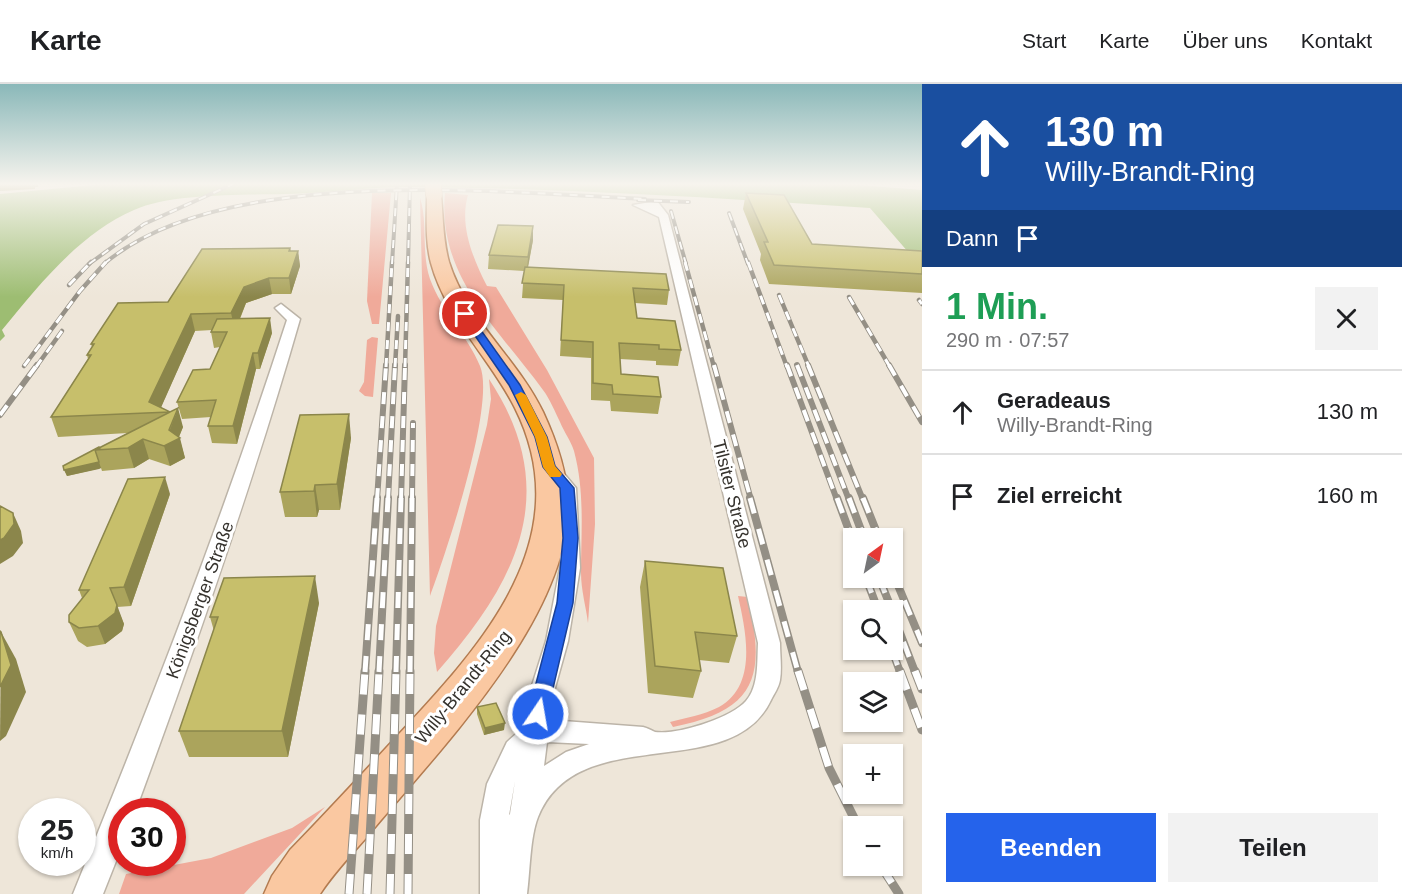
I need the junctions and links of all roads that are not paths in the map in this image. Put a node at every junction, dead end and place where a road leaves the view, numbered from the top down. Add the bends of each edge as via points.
1 (436, 222) edge
2 (665, 222) edge
3 (281, 308) dead end
4 (549, 467) junction
5 (535, 733) junction
6 (698, 737) junction
7 (521, 820) junction
8 (88, 894) edge
9 (290, 894) edge
10 (495, 894) edge
11 (512, 894) edge

1 - 4 main road, Willy-Brandt-Ring via 445,277 530,411
2 - 6 street, Tilsiter Straße via 771,663 769,683 746,718 725,730
3 - 8 street, Königsberger Straße via 294,319 254,450
4 - 5 street, Tilsiter Straße via 567,488 570,568
4 - 9 main road, Willy-Brandt-Ring via 551,527 523,608 475,678 308,868
5 - 6 street, Tilsiter Straße
5 - 7 street, Tilsiter Straße
5 - 10 street via 520,743 497,789 493,826
6 - 7 street, Tilsiter Straße via 603,752 574,761 537,790
7 - 11 street, Tilsiter Straße

